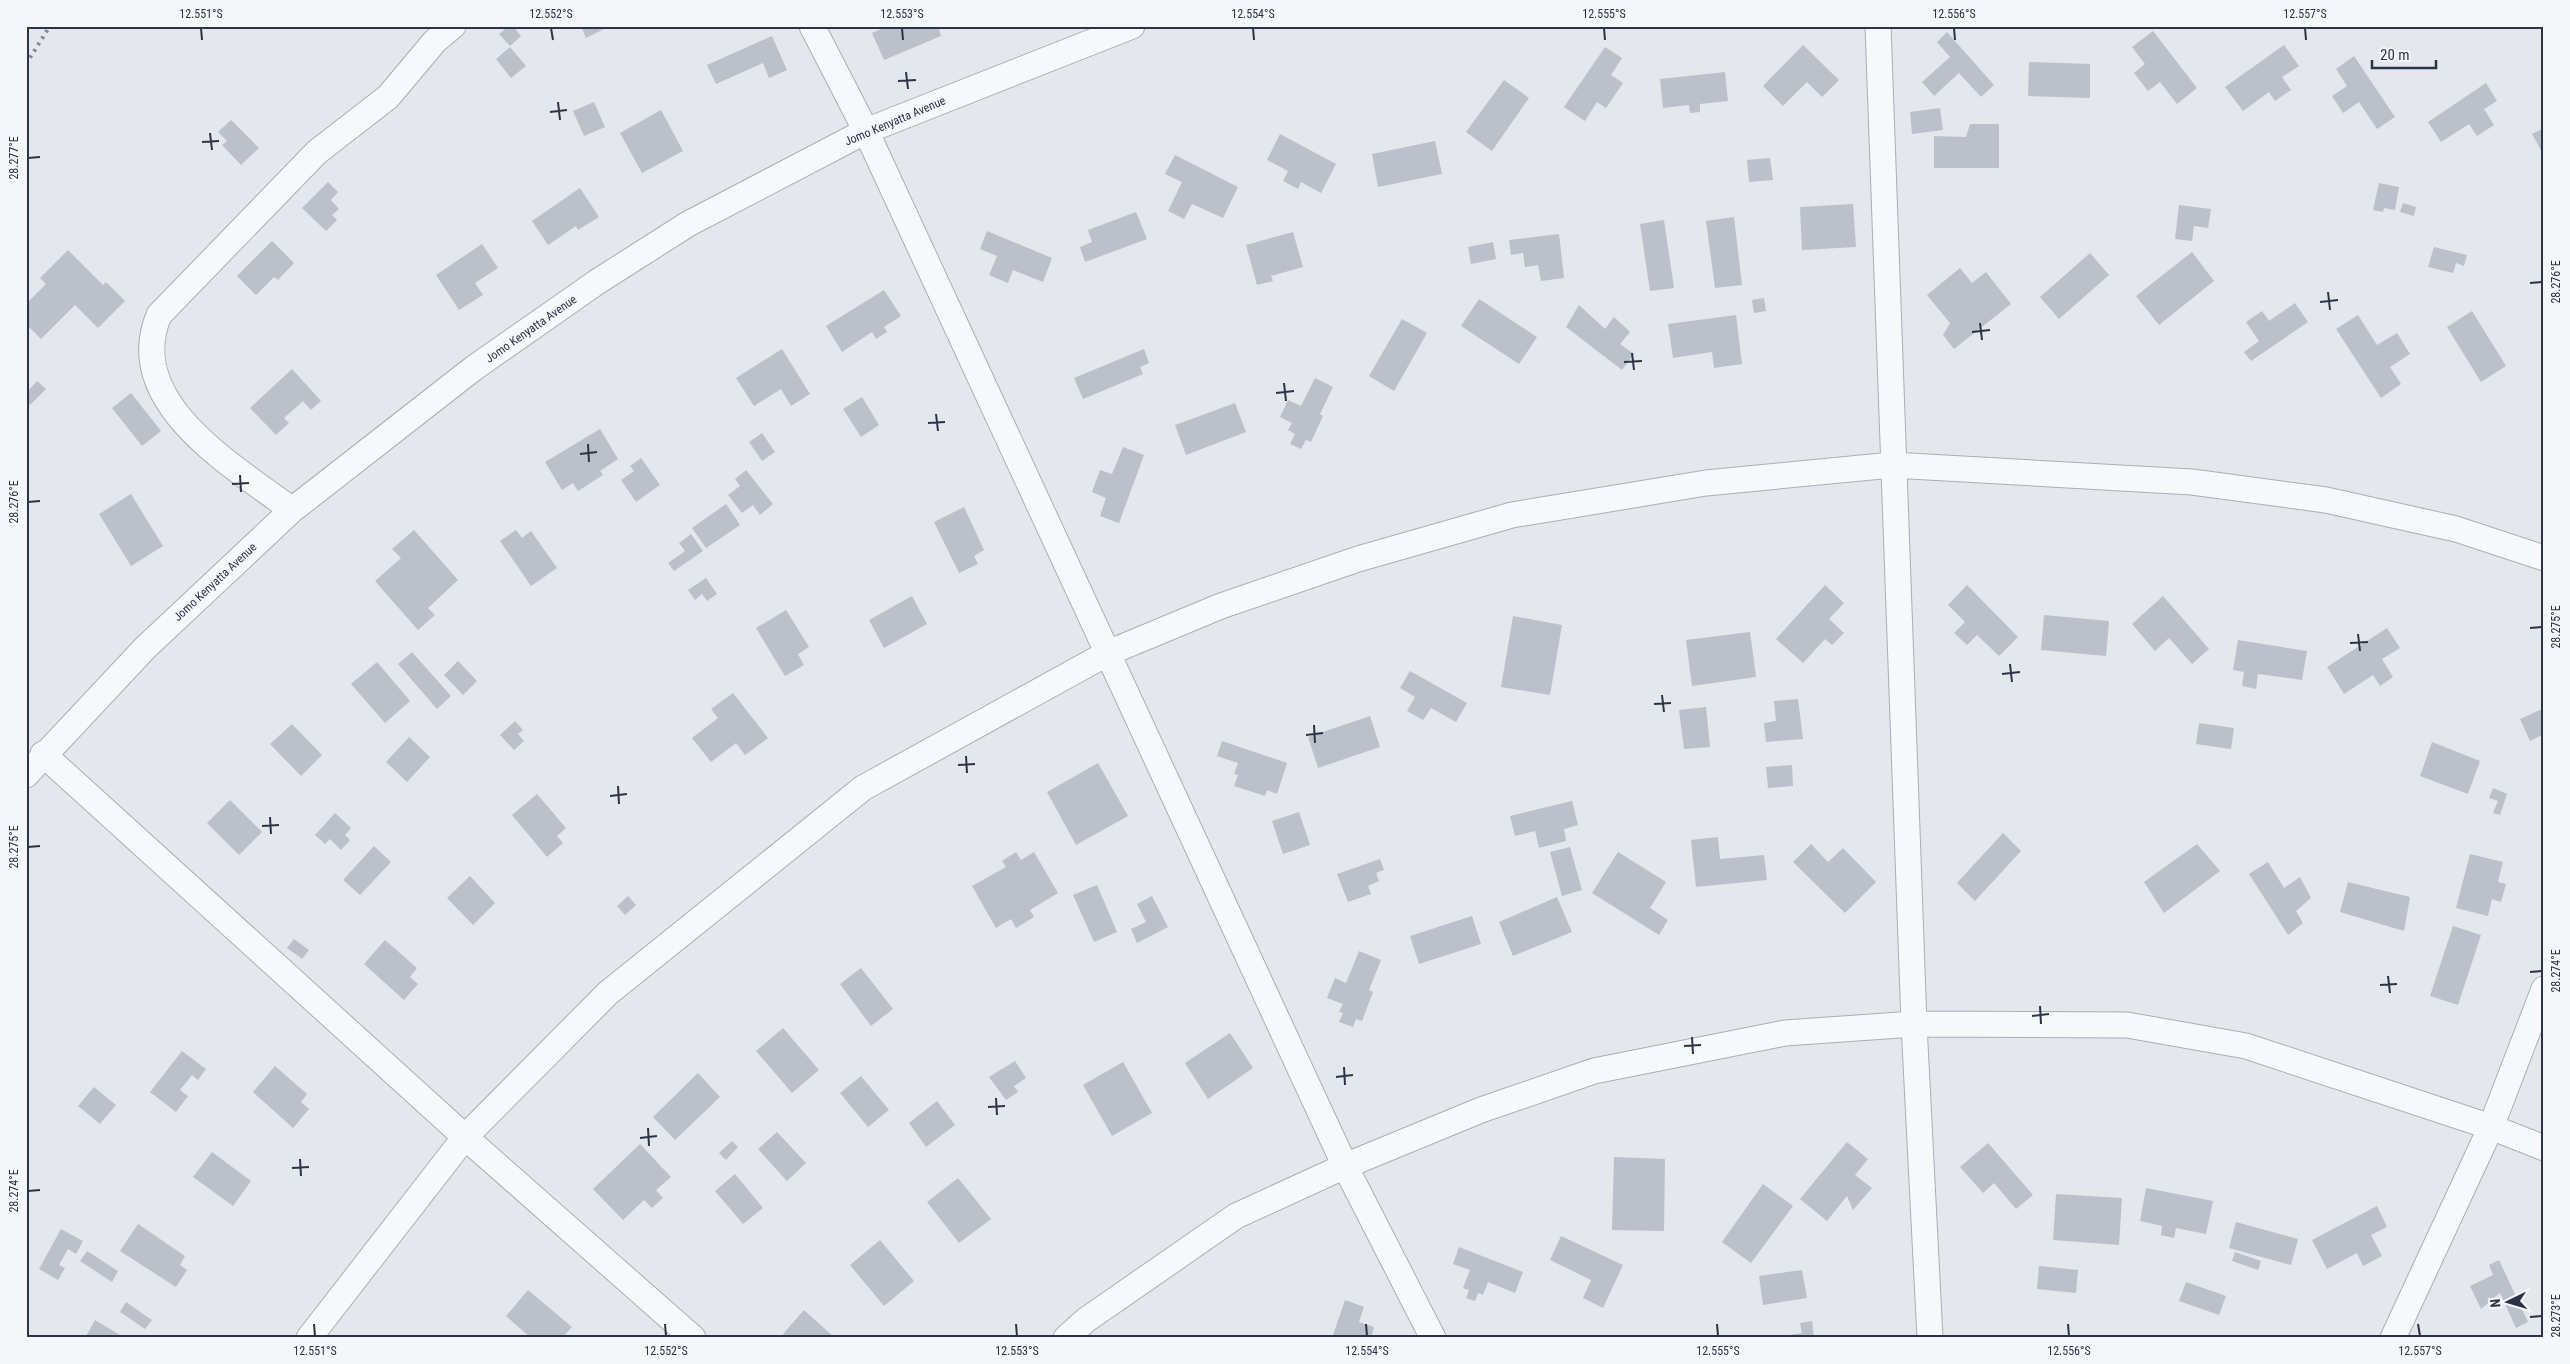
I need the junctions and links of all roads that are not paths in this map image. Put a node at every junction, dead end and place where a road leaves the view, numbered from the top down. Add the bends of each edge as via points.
1 (453, 26) edge
2 (812, 26) edge
3 (1132, 26) edge
4 (1878, 26) edge
5 (866, 132) junction
6 (1892, 466) junction
7 (292, 510) junction
8 (2544, 558) edge
9 (1108, 653) junction
10 (43, 754) junction
11 (26, 775) edge
12 (2544, 989) edge
13 (1914, 1024) junction
14 (2491, 1127) junction
15 (466, 1137) junction
16 (2544, 1148) edge
17 (1346, 1166) junction
18 (309, 1338) edge
19 (692, 1338) edge
20 (1066, 1338) edge
21 (1433, 1338) edge
22 (1930, 1338) edge
23 (2393, 1338) edge

1 - 7 street via 435,41 388,98 317,152 159,315 152,331 150,354 158,383 172,409 198,439
2 - 5 street
3 - 5 street, Jomo Kenyatta Avenue
4 - 6 street
5 - 7 street, Jomo Kenyatta Avenue via 688,224 597,282 474,368
5 - 9 street
6 - 8 street via 2192,482 2326,500 2456,529
6 - 9 street via 1706,484 1512,515 1330,568 1221,606
6 - 13 street
7 - 10 street, Jomo Kenyatta Avenue via 145,648
9 - 15 street via 863,788 608,993
9 - 17 street
10 - 11 street, Jomo Kenyatta Avenue
10 - 15 street
12 - 14 street
13 - 14 street via 2127,1025 2246,1046
13 - 17 street via 1784,1033 1594,1071 1481,1110
13 - 22 street
14 - 16 street
14 - 23 street
15 - 18 street
15 - 19 street
17 - 20 street via 1236,1216 1086,1320
17 - 21 street

